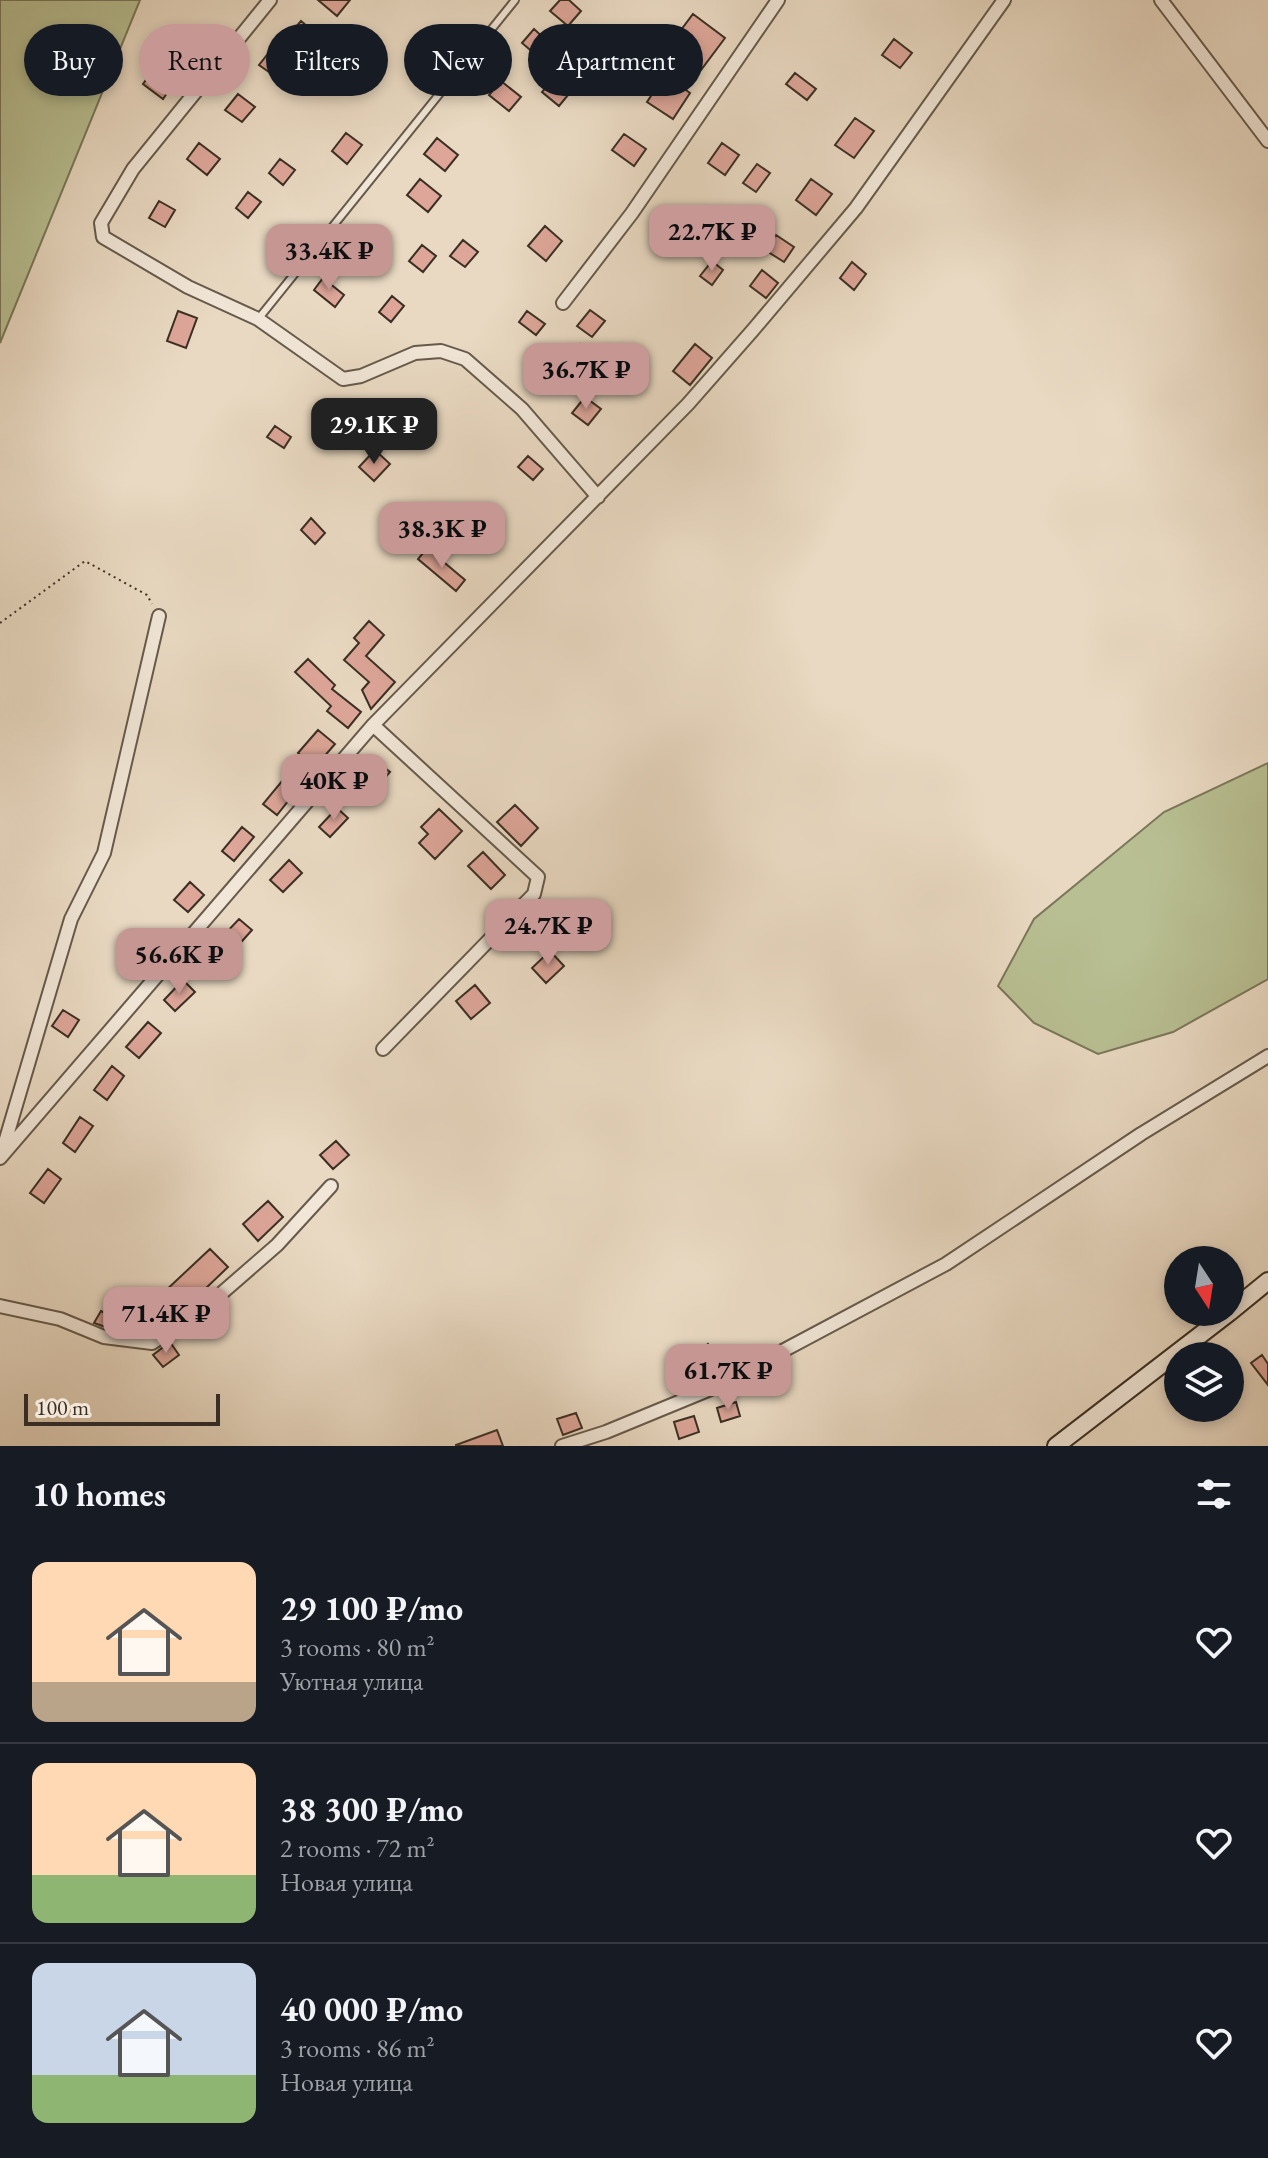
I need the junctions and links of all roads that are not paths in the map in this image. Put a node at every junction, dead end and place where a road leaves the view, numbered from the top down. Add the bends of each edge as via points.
1 (270, 0) edge
2 (515, 0) edge
3 (778, 0) edge
4 (1004, 0) edge
5 (1161, 0) edge
6 (1268, 141) edge
7 (563, 303) dead end
8 (258, 319) junction
9 (598, 497) junction
10 (159, 616) road end
11 (373, 725) junction
12 (383, 1049) dead end
13 (1268, 1056) edge
14 (1, 1157) edge
15 (331, 1186) dead end
16 (1268, 1281) edge
17 (1244, 1301) edge
18 (0, 1306) edge
19 (1212, 1326) edge
20 (562, 1446) edge
21 (1056, 1446) edge

1 - 8 street via 133,169 101,223 103,237 120,248
2 - 8 lane
3 - 7 street via 632,213
4 - 9 street via 856,208 688,404
5 - 6 street
8 - 9 street via 343,379 415,353 441,351 465,359 522,409
9 - 11 street
10 - 14 street via 104,853 71,919
11 - 12 street via 538,877 534,894
11 - 14 street
13 - 20 street via 946,1264 713,1388
15 - 18 street via 277,1245 200,1312 152,1343 104,1337 60,1319
16 - 17 main road
19 - 21 main road

